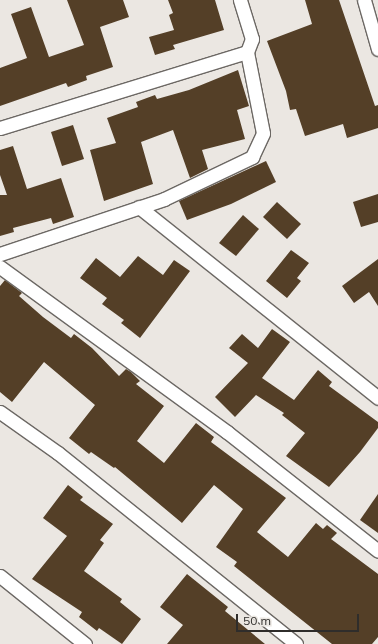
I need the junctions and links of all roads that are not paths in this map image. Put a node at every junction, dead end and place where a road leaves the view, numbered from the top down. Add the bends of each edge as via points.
1 (240, 0) edge
2 (364, 0) edge
3 (378, 49) edge
4 (247, 52) junction
5 (0, 128) edge
6 (139, 208) junction
7 (0, 254) edge
8 (0, 267) edge
9 (378, 398) edge
10 (0, 412) edge
11 (378, 551) edge
12 (0, 576) edge
13 (85, 644) edge
14 (296, 644) edge

1 - 4 street via 252,39
2 - 3 street
4 - 5 street
4 - 6 street via 263,133 252,157 164,199
6 - 7 street
6 - 9 street
8 - 11 street via 227,432
10 - 14 street via 58,453
12 - 13 street

